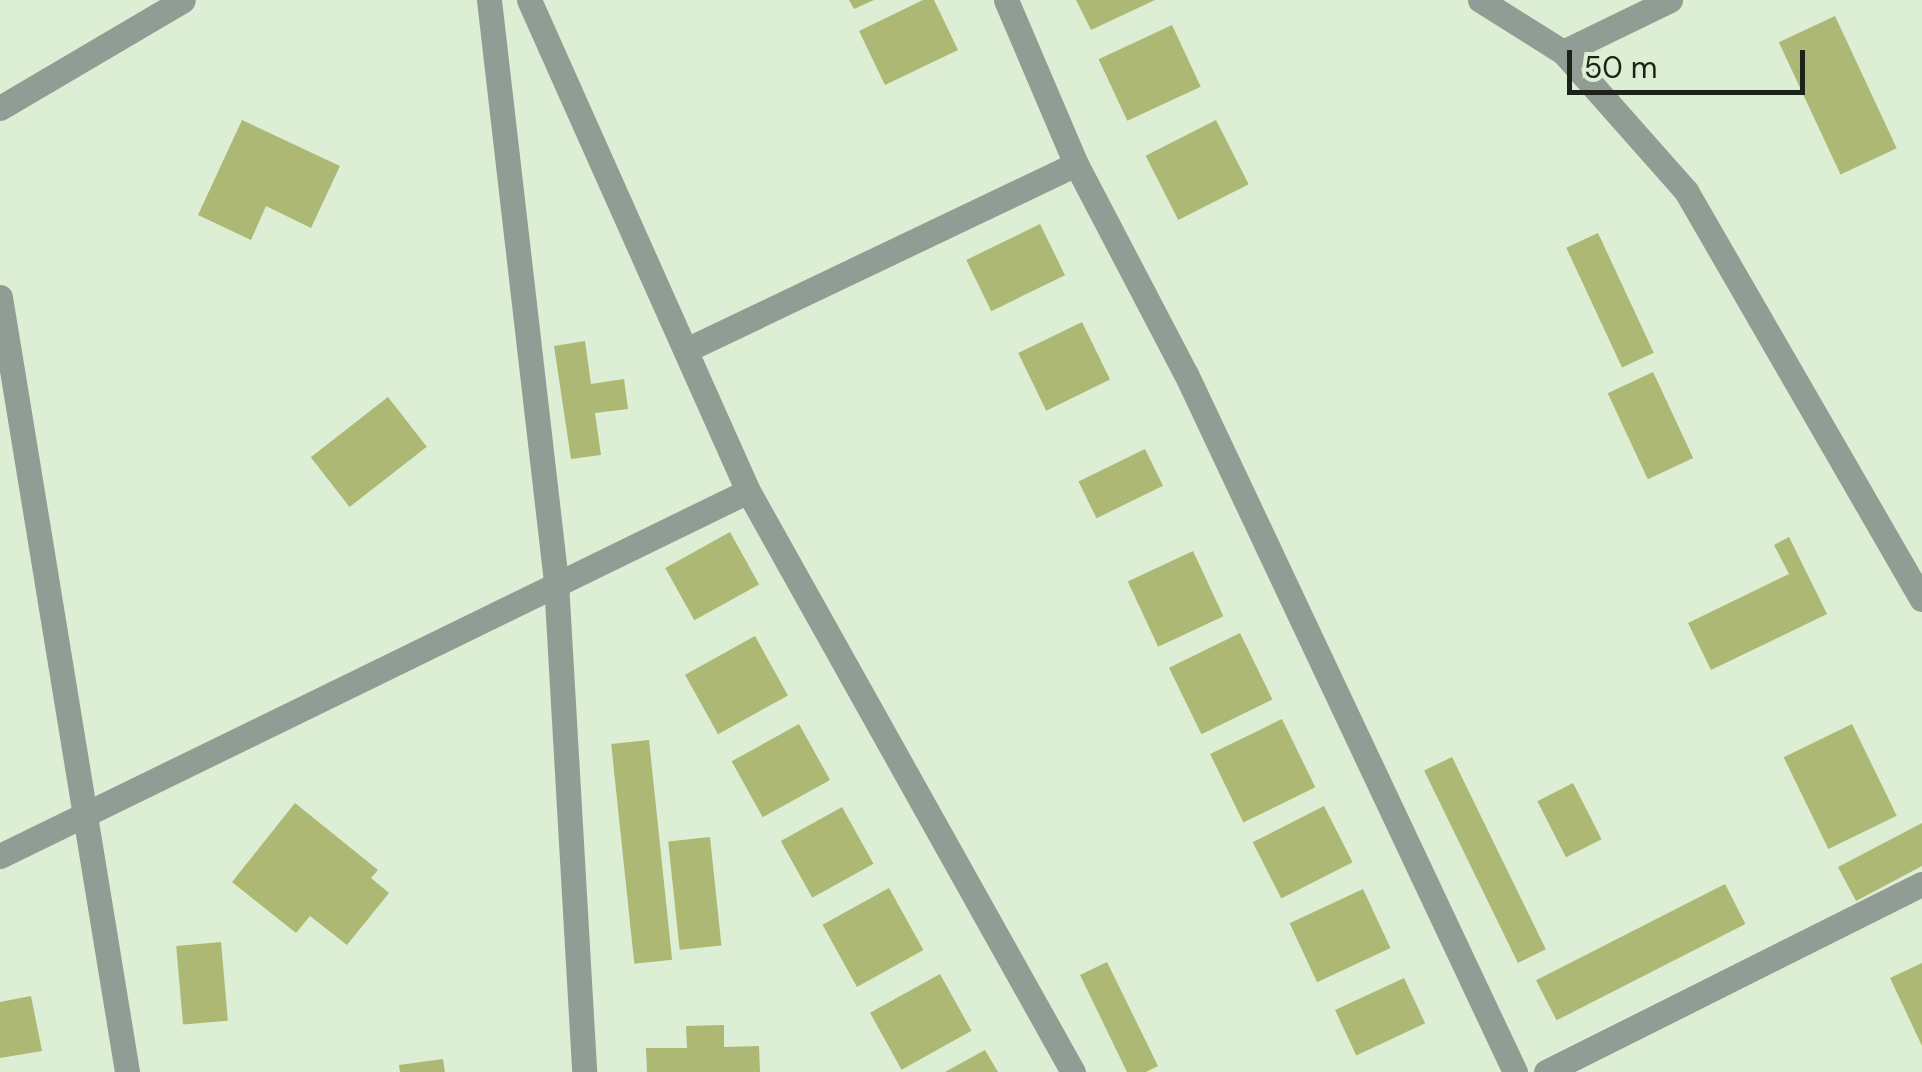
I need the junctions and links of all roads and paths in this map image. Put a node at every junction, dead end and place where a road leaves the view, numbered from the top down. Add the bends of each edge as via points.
1 (184, 0) edge
2 (489, 0) edge
3 (528, 0) edge
4 (1006, 0) edge
5 (1480, 0) edge
6 (1670, 0) edge
7 (1563, 52) junction
8 (0, 108) edge
9 (1076, 164) junction
10 (0, 296) edge
11 (686, 350) junction
12 (748, 491) junction
13 (556, 582) junction
14 (1922, 599) edge
15 (90, 815) junction
16 (0, 856) edge
17 (1922, 884) edge
18 (127, 1072) edge
19 (584, 1072) edge
20 (1073, 1072) edge
21 (1515, 1072) edge
22 (1546, 1072) edge

1 - 8 street
2 - 13 street
3 - 11 street
4 - 9 street
5 - 7 street
6 - 7 street
7 - 14 street via 1686,190
9 - 11 street
9 - 21 street via 1186,374
10 - 15 street
11 - 12 street
12 - 13 street
12 - 20 street
13 - 15 street
13 - 19 street
15 - 16 street
15 - 18 street
17 - 22 street

